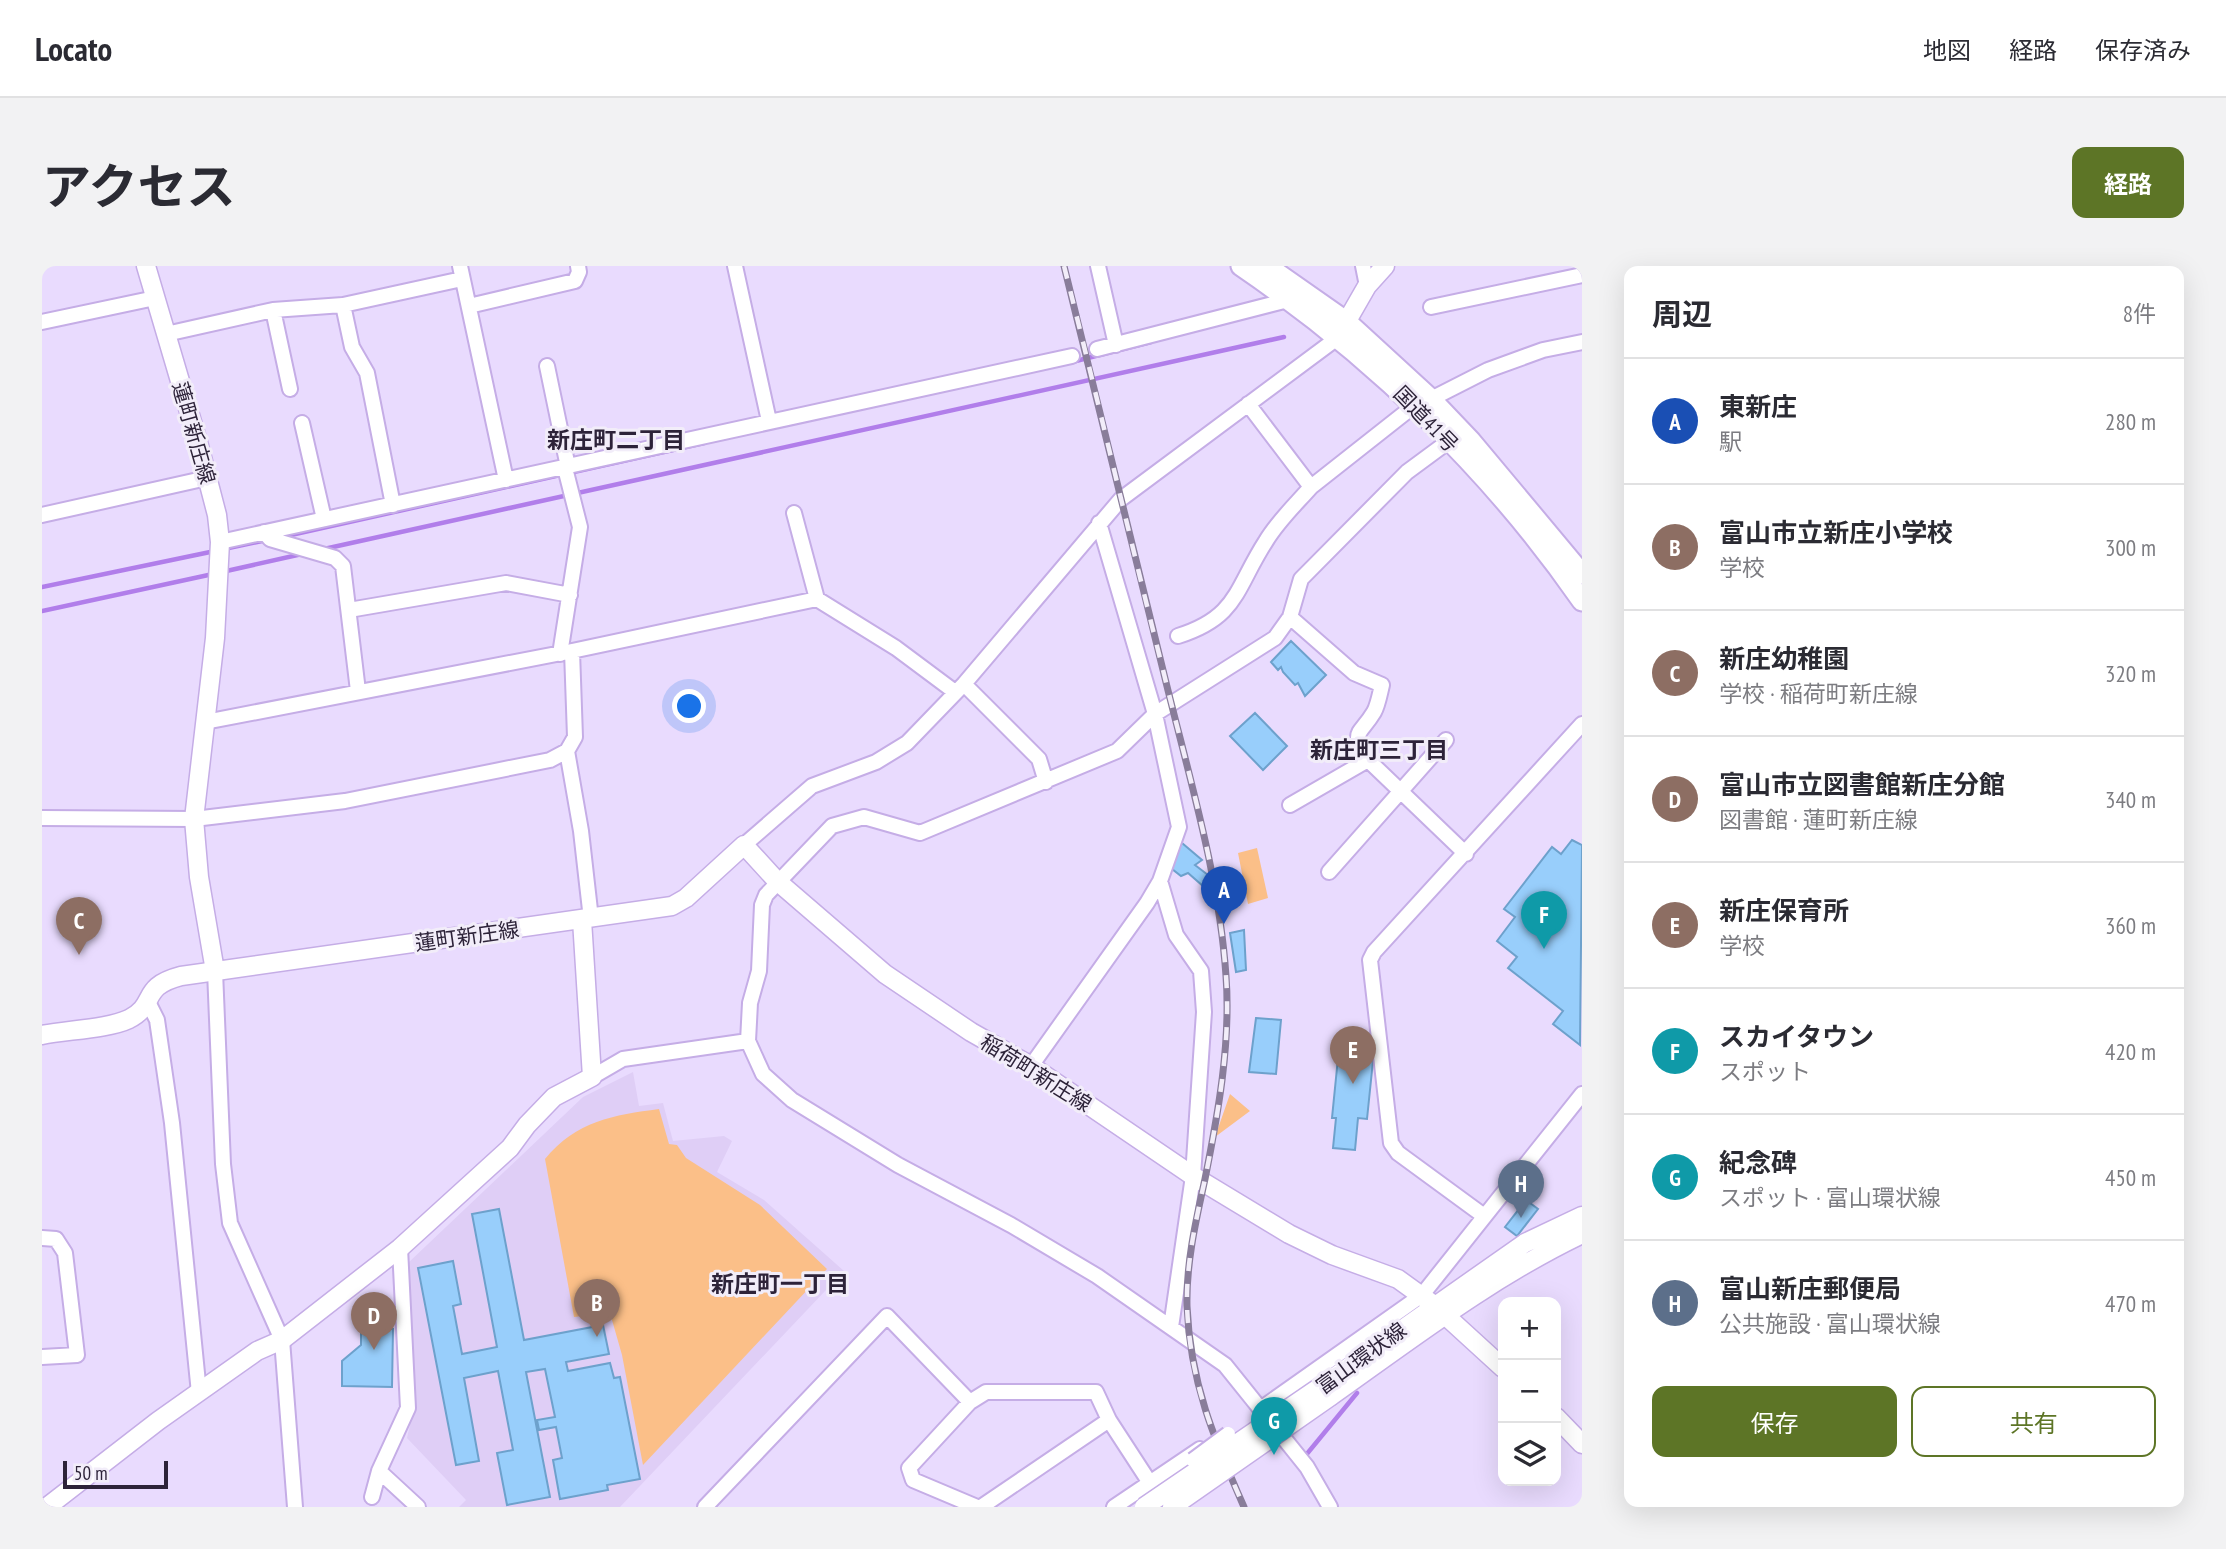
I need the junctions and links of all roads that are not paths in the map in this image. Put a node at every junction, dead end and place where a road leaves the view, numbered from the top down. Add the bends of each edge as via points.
1 (146, 266) edge
2 (578, 266) edge
3 (736, 266) edge
4 (1098, 266) edge
5 (1241, 266) edge
6 (1363, 266) edge
7 (1385, 266) edge
8 (1562, 266) edge
9 (1266, 271) edge
10 (461, 273) edge
11 (1582, 275) edge
12 (1552, 281) junction
13 (1367, 286) junction
14 (155, 298) junction
15 (1288, 300) junction
16 (343, 305) junction
17 (469, 306) junction
18 (1431, 307) dead end
19 (273, 310) junction
20 (42, 322) edge
21 (1342, 330) junction
22 (166, 334) junction
23 (1582, 342) edge
24 (1116, 345) junction
25 (1097, 349) dead end
26 (1072, 356) dead end
27 (547, 366) dead end
28 (290, 389) dead end
29 (1423, 402) junction
30 (1248, 404) junction
31 (769, 421) junction
32 (302, 423) dead end
33 (1450, 441) junction
34 (566, 469) junction
35 (207, 478) junction
36 (506, 480) junction
37 (1311, 487) junction
38 (393, 505) junction
39 (794, 513) dead end
40 (42, 515) edge
41 (324, 519) junction
42 (1099, 523) junction
43 (264, 532) junction
44 (220, 545) junction
45 (1582, 575) edge
46 (570, 595) junction
47 (817, 599) junction
48 (1582, 601) edge
49 (349, 610) junction
50 (1290, 617) junction
51 (1178, 636) dead end
52 (566, 652) junction
53 (959, 688) junction
54 (358, 691) junction
55 (1156, 714) junction
56 (205, 722) junction
57 (1582, 724) edge
58 (1582, 739) edge
59 (1446, 740) dead end
60 (1564, 743) junction
61 (567, 751) junction
62 (1367, 760) junction
63 (1046, 782) junction
64 (1401, 792) junction
65 (1290, 805) dead end
66 (42, 818) edge
67 (194, 819) junction
68 (744, 845) junction
69 (1466, 854) junction
70 (1329, 872) dead end
71 (777, 881) junction
72 (1160, 881) junction
73 (587, 919) junction
74 (215, 971) junction
75 (148, 1002) junction
76 (42, 1035) edge
77 (748, 1041) junction
78 (1031, 1066) junction
79 (592, 1077) junction
80 (1582, 1094) edge
81 (1193, 1176) junction
82 (1484, 1216) junction
83 (1582, 1216) edge
84 (1582, 1234) edge
85 (42, 1238) edge
86 (400, 1248) junction
87 (1433, 1305) junction
88 (1171, 1327) junction
89 (282, 1340) junction
90 (42, 1357) edge
91 (1498, 1364) edge
92 (1327, 1390) junction
93 (199, 1392) junction
94 (970, 1402) junction
95 (1262, 1408) junction
96 (1108, 1420) junction
97 (1561, 1422) edge
98 (1228, 1434) dead end
99 (1582, 1444) edge
100 (1205, 1446) dead end
101 (1193, 1460) dead end
102 (379, 1471) junction
103 (1150, 1483) junction
104 (372, 1497) dead end
105 (47, 1507) edge
106 (295, 1507) edge
107 (418, 1507) edge
108 (705, 1507) edge
109 (979, 1507) edge
110 (1114, 1507) edge
111 (1144, 1507) edge
112 (1172, 1507) edge
113 (1330, 1507) edge

1 - 14 main road, 蓮町新庄線
2 - 17 street via 575,281
3 - 31 street
4 - 24 street
5 - 9 highway, 国道41号
6 - 13 street
7 - 13 main road
8 - 12 street
9 - 15 highway, 国道41号
9 - 21 highway, 国道41号
10 - 16 street
10 - 17 street
11 - 12 street
12 - 18 street
13 - 21 main road
14 - 20 street
14 - 22 main road, 蓮町新庄線
15 - 21 highway, 国道41号
15 - 24 street
16 - 19 street
16 - 38 street via 352,347 367,373
17 - 36 street
19 - 22 street
19 - 28 street
21 - 29 highway, 国道41号
21 - 30 street
22 - 35 main road, 蓮町新庄線
23 - 29 street via 1488,369
24 - 25 street
26 - 31 street
27 - 34 street
29 - 33 highway, 国道41号
29 - 37 street
29 - 45 highway, 国道41号 via 1471,441
30 - 37 street
30 - 42 street via 1135,487
31 - 34 street
32 - 41 street
33 - 48 highway, 国道41号
33 - 50 street via 1407,472 1301,579
34 - 36 street
34 - 46 street via 579,527
35 - 40 street
35 - 44 main road, 蓮町新庄線
36 - 38 street
37 - 51 street via 1266,541 1223,614 1204,628
38 - 41 street
39 - 47 street
41 - 43 street
42 - 53 street
42 - 55 street
43 - 44 street
43 - 49 street via 270,539 335,558 343,566
44 - 56 main road, 蓮町新庄線
46 - 49 street via 506,583
46 - 52 street
47 - 52 street
47 - 53 street
49 - 54 street
50 - 55 street via 1275,638
50 - 62 street via 1354,673 1382,685 1374,712 1357,731 1356,741
52 - 54 street
52 - 61 street via 575,737
53 - 63 street via 1038,759
53 - 68 street via 907,743 876,762 812,786
54 - 56 street
55 - 63 street via 1117,751
55 - 72 street via 1179,827
56 - 67 main road, 蓮町新庄線
57 - 60 street
58 - 60 street
59 - 64 street
60 - 69 street
61 - 67 street via 550,760 345,801
61 - 73 street via 581,831
62 - 64 street
62 - 65 street
63 - 71 street via 920,833 864,817 832,827
64 - 69 street
64 - 70 street
66 - 67 street
67 - 74 main road, 蓮町新庄線
68 - 71 main road, 稲荷町新庄線
68 - 73 main road via 672,906
69 - 82 street via 1370,960 1391,1143 1398,1153
71 - 77 street via 762,905 759,971 750,1003
71 - 78 main road, 稲荷町新庄線 via 885,974
72 - 78 street
72 - 81 street via 1176,935 1201,971 1203,1012
73 - 74 main road, 蓮町新庄線
73 - 79 main road
74 - 75 main road via 162,981
74 - 89 street via 230,1223
75 - 76 main road via 125,1021
75 - 93 street via 157,1020 172,1123
77 - 79 street via 623,1059
77 - 88 street via 763,1074 792,1100 1097,1276
78 - 81 main road, 稲荷町新庄線
79 - 86 main road via 554,1097 510,1148
80 - 82 street
81 - 87 main road, 稲荷町新庄線 via 1289,1234 1398,1279
81 - 88 street
82 - 87 street
83 - 87 main road, 富山環状線 via 1525,1243
84 - 87 main road, 富山環状線
85 - 90 street via 56,1240 65,1253 77,1356
86 - 89 main road
86 - 102 street via 408,1408
87 - 91 main road, 稲荷町新庄線
87 - 92 main road, 富山環状線
87 - 95 street
88 - 95 street via 1225,1365
89 - 93 main road via 257,1351
89 - 106 street
92 - 111 main road, 富山環状線, bridge
92 - 112 main road, 富山環状線, bridge
93 - 105 main road
94 - 96 street via 986,1392 1096,1392
94 - 108 street via 887,1316
94 - 109 street via 909,1468 913,1480
95 - 113 street via 1307,1467
96 - 103 street
96 - 109 street
97 - 99 main road
98 - 101 street, bridge
100 - 103 street
102 - 104 street
102 - 107 street
103 - 110 street

